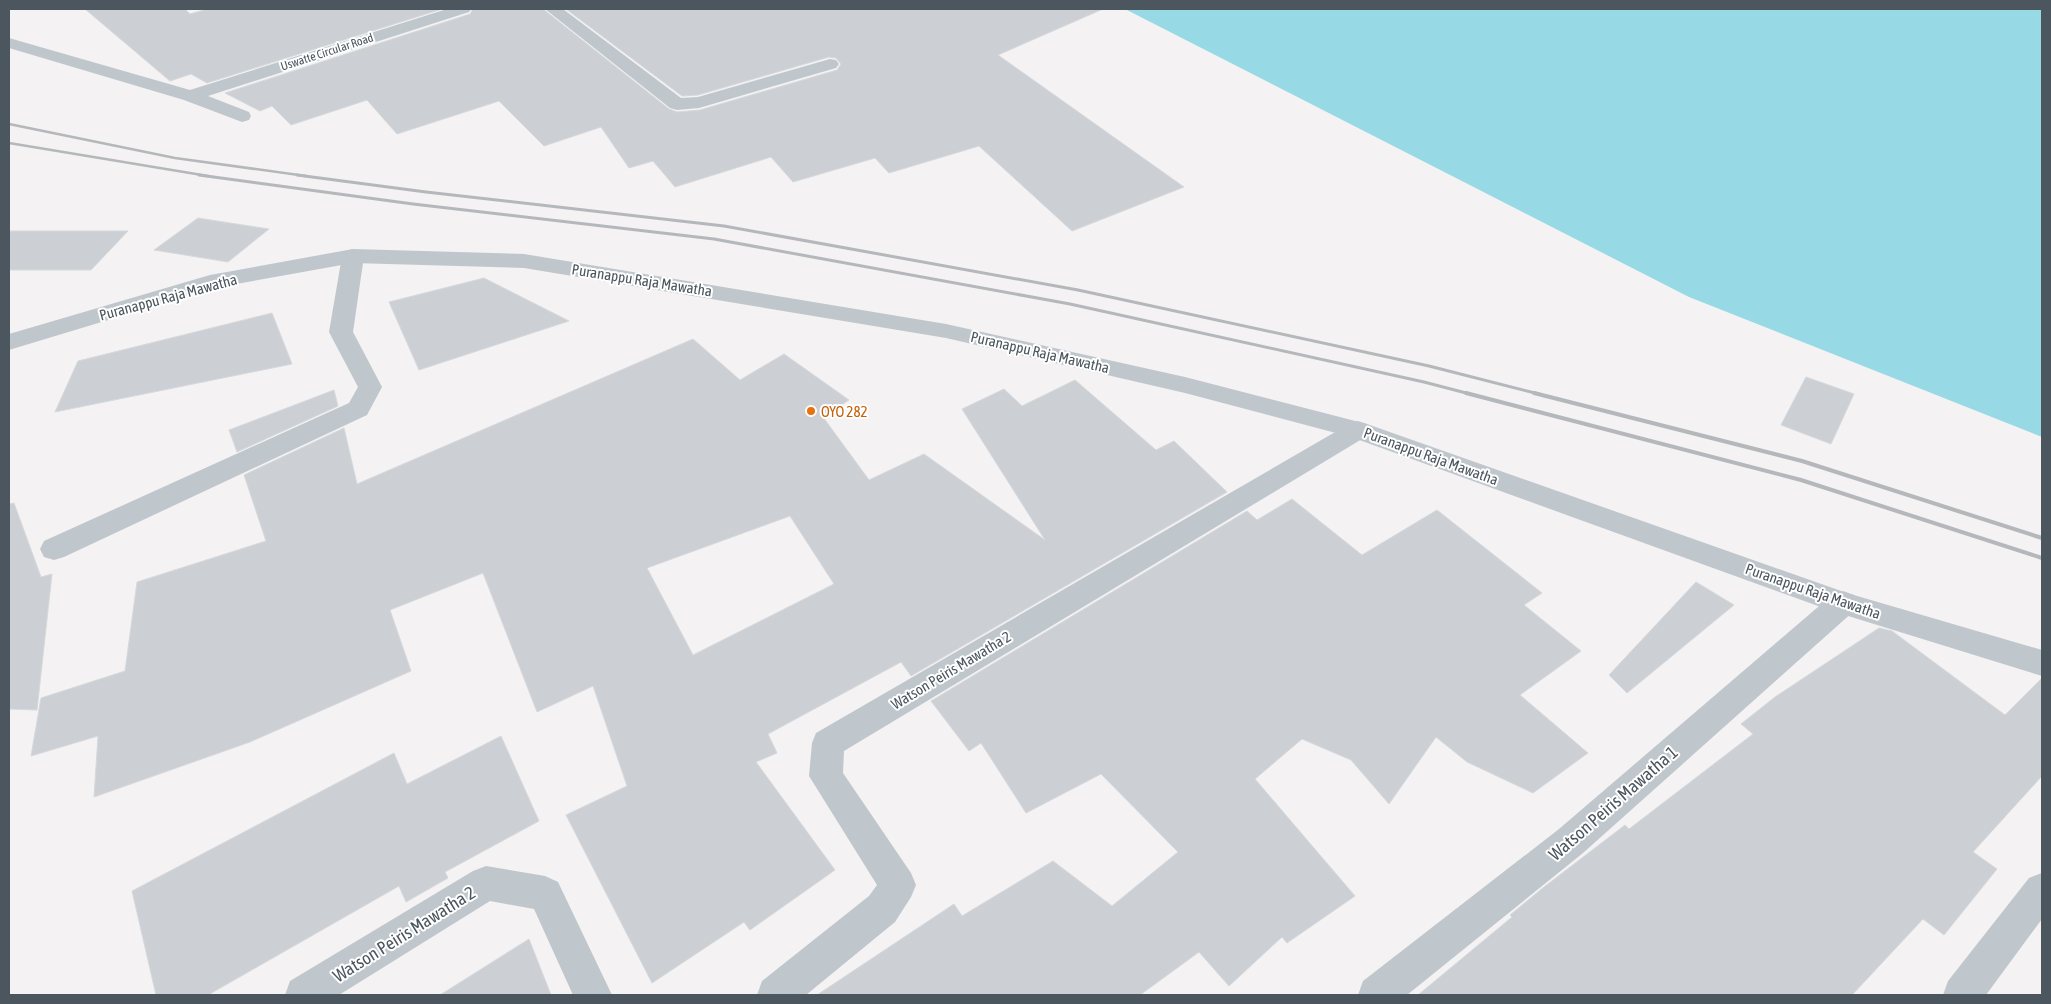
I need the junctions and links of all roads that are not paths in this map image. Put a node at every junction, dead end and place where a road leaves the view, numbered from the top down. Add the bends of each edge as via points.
1 (463, 9) edge
2 (553, 9) edge
3 (9, 43) edge
4 (830, 64) dead end
5 (190, 96) junction
6 (242, 116) dead end
7 (353, 256) junction
8 (9, 342) edge
9 (1358, 430) junction
10 (54, 549) dead end
11 (1843, 603) junction
12 (2042, 664) edge
13 (2042, 890) edge
14 (304, 995) edge
15 (593, 995) edge
16 (776, 995) edge
17 (1377, 995) edge
18 (1962, 995) edge

1 - 5 street, Uswatte Circular Road
2 - 4 street via 677,104 699,102
3 - 5 street
5 - 6 street
7 - 8 street, Puranappu Raja Mawatha via 210,282
7 - 9 street, Puranappu Raja Mawatha via 524,261 946,331 1185,384
7 - 10 street via 340,332 370,387 358,409
9 - 11 street, Puranappu Raja Mawatha
9 - 16 street, Watson Peiris Mawatha 2 via 828,743 826,776 898,885 882,909
11 - 12 street, Puranappu Raja Mawatha
11 - 17 street, Watson Peiris Mawatha 1 via 1571,841
13 - 18 street
14 - 15 street, Watson Peiris Mawatha 2 via 486,883 545,894

